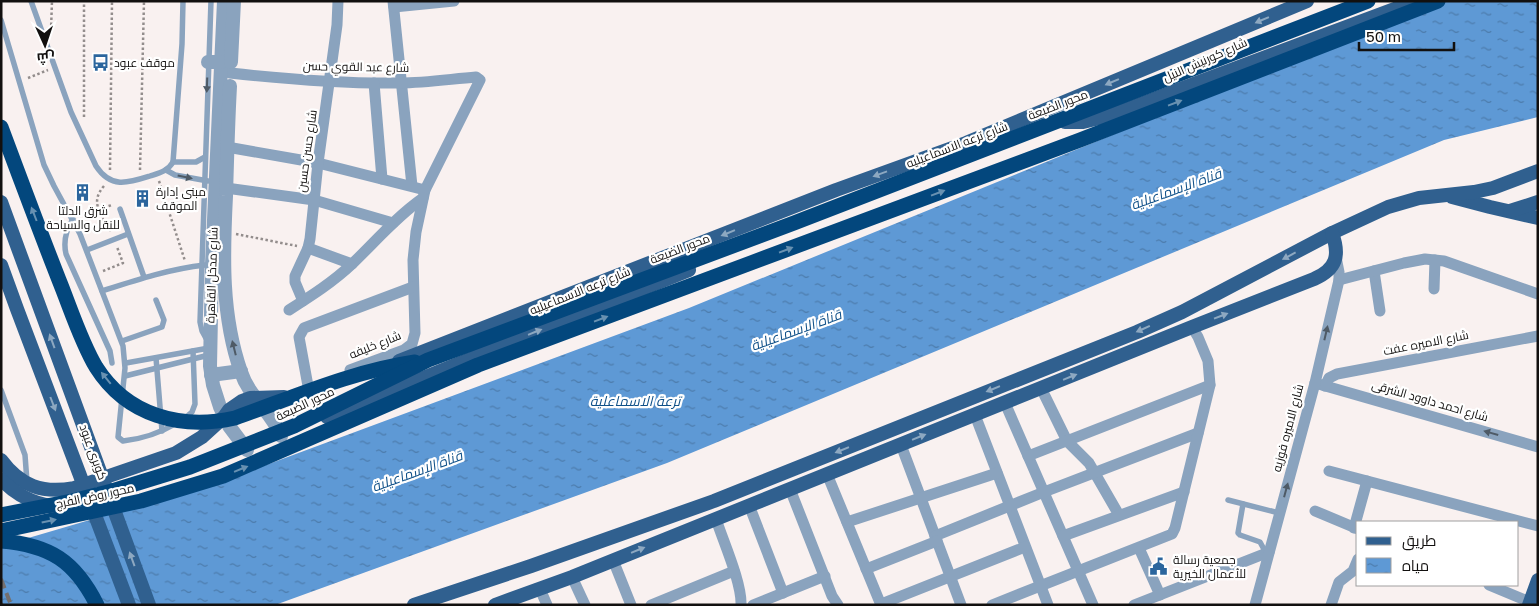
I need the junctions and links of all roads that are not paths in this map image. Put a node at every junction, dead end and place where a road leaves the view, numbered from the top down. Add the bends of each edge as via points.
1 (31, 1) edge
2 (183, 1) edge
3 (211, 1) edge
4 (224, 1) edge
5 (234, 1) edge
6 (338, 1) edge
7 (454, 1) edge
8 (1308, 1) edge
9 (1347, 1) edge
10 (1368, 1) edge
11 (1416, 1) edge
12 (1438, 1) edge
13 (393, 4) edge
14 (1, 20) edge
15 (215, 62) junction
16 (230, 73) junction
17 (330, 81) junction
18 (374, 83) junction
19 (401, 83) junction
20 (1065, 122) junction
21 (1, 127) edge
22 (227, 147) junction
23 (205, 158) junction
24 (173, 162) junction
25 (318, 163) junction
26 (166, 170) junction
27 (1538, 171) edge
28 (382, 179) junction
29 (215, 183) junction
30 (412, 186) junction
31 (424, 194) junction
32 (1444, 194) junction
33 (314, 200) junction
34 (1, 202) edge
35 (1538, 202) edge
36 (120, 209) road end
37 (1509, 211) junction
38 (1538, 218) edge
39 (73, 219) junction
40 (393, 223) junction
41 (1332, 233) junction
42 (128, 234) junction
43 (308, 248) junction
44 (87, 250) junction
45 (1336, 257) junction
46 (1435, 260) junction
47 (1, 264) edge
48 (352, 264) junction
49 (207, 265) junction
50 (1374, 271) junction
51 (144, 277) junction
52 (1339, 280) junction
53 (413, 287) junction
54 (1434, 288) dead end
55 (102, 292) junction
56 (1538, 294) edge
57 (156, 300) dead end
58 (303, 301) junction
59 (289, 310) dead end
60 (1380, 311) dead end
61 (1192, 327) junction
62 (1538, 336) edge
63 (122, 341) junction
64 (210, 349) junction
65 (193, 351) junction
66 (156, 358) junction
67 (193, 360) junction
68 (428, 360) junction
69 (112, 363) dead end
70 (126, 364) junction
71 (157, 368) junction
72 (241, 371) junction
73 (125, 376) junction
74 (211, 376) junction
75 (1320, 384) junction
76 (1210, 385) junction
77 (308, 386) junction
78 (1041, 388) junction
79 (1, 390) edge
80 (256, 399) junction
81 (1005, 403) junction
82 (975, 415) junction
83 (224, 417) junction
84 (162, 431) junction
85 (1198, 433) junction
86 (281, 436) junction
87 (1067, 441) junction
88 (900, 445) junction
89 (1537, 445) edge
90 (247, 450) junction
91 (1028, 456) junction
92 (1, 460) edge
93 (1329, 471) dead end
94 (1095, 472) junction
95 (997, 473) junction
96 (827, 474) junction
97 (1, 479) edge
98 (1367, 481) junction
99 (27, 484) junction
100 (790, 489) junction
101 (1044, 492) junction
102 (1184, 492) junction
103 (921, 498) junction
104 (1228, 500) dead end
105 (1244, 504) junction
106 (750, 505) junction
107 (1009, 506) junction
108 (1315, 511) dead end
109 (1279, 513) junction
110 (1, 515) edge
111 (1119, 515) junction
112 (716, 519) junction
113 (1358, 521) edge
114 (847, 522) junction
115 (1538, 526) edge
116 (1356, 528) edge
117 (1, 531) edge
118 (1063, 536) junction
119 (936, 539) junction
120 (1, 541) edge
121 (1026, 547) junction
122 (1139, 548) junction
123 (1268, 553) junction
124 (613, 560) junction
125 (1356, 564) edge
126 (866, 568) junction
127 (734, 571) junction
128 (1078, 571) junction
129 (825, 576) junction
130 (572, 577) junction
131 (950, 577) junction
132 (1538, 580) edge
133 (1040, 586) junction
134 (1491, 586) edge
135 (540, 589) junction
136 (783, 593) junction
137 (1160, 595) junction
138 (905, 600) edge
139 (1529, 603) edge
140 (498, 604) edge
141 (97, 605) edge
142 (129, 605) edge
143 (149, 605) edge
144 (414, 605) edge
145 (547, 605) edge
146 (585, 605) edge
147 (631, 605) edge
148 (651, 605) edge
149 (742, 605) edge
150 (753, 605) edge
151 (838, 605) edge
152 (881, 605) edge
153 (960, 605) edge
154 (992, 605) edge
155 (1048, 605) edge
156 (1093, 605) edge
157 (1134, 605) edge
158 (1255, 605) edge
159 (1331, 605) edge

1 - 26 lane via 77,128 101,174 125,183
2 - 24 lane
3 - 15 lane
4 - 15 street, شارع مدخل القاهرة
5 - 16 street, شارع مدخل القاهرة
6 - 17 street, شارع حسن حسين
7 - 13 street
8 -> 80 main road, شارع ترعه الاسماعيليه via 966,143 836,190 354,378 304,395
9 - 20 main road, شارع كورنيش النيل via 1253,38
10 - 68 highway, محور الضبعة
11 - 20 main road via 1102,118
117 -> 12 highway, محور روض الفرج via 123,506 250,465 478,365 1080,140
13 - 19 street
14 - 39 lane via 44,165
15 -> 23 lane
15 - 29 street, شارع مدخل القاهرة
16 - 17 street, شارع عبد القوي حسن
16 - 22 street, شارع مدخل القاهرة
17 - 18 street, شارع عبد القوي حسن
17 - 25 street, شارع حسن حسين
18 - 19 street, شارع عبد القوي حسن
18 - 28 street
19 - 30 street
19 - 31 street, شارع عبد القوي حسن via 476,77 480,80
86 -> 20 main road, شارع ترعه الاسماعيليه via 723,256
68 -> 21 highway via 362,373 220,422 172,420 142,409 116,390 96,366 52,263
22 - 25 street
22 - 29 street, شارع مدخل القاهرة
23 - 24 lane via 196,162
23 - 29 lane
24 - 26 lane
25 - 28 street
25 - 33 street, شارع حسن حسين
26 -> 29 lane
27 - 32 main road via 1493,188
28 - 30 street
29 - 33 street
29 - 49 street, شارع مدخل القاهرة
72 -> 29 street, شارع مدخل القاهرة via 230,331 224,232
30 - 31 street
31 - 40 street
31 - 53 street, شارع خليفه via 416,232
32 - 37 main road
32 - 41 main road via 1402,202
33 - 40 street
33 - 43 street, شارع حسن حسين
143 -> 34 main road, كوبرى عبود
35 - 37 main road
36 - 42 lane
37 - 38 main road
39 - 44 lane
39 - 69 lane via 65,239 66,254 108,347
40 - 48 street
41 - 45 main road
41 -> 144 main road via 1182,312 1137,332 714,501
42 - 44 lane
42 - 51 lane
43 - 48 street
43 - 58 street, شارع حسن حسين via 295,276
44 - 55 lane
45 - 52 street, شارع الاميره فوزيه
61 -> 45 main road via 1322,276
46 - 50 street via 1418,260
46 - 54 street
46 - 56 street
47 -> 142 main road, كوبرى عبود
48 - 58 street
49 - 51 lane
49 - 64 street, شارع مدخل القاهرة
50 - 52 street
50 - 60 street
51 - 55 lane
75 -> 52 street, شارع الاميره فوزيه
53 - 77 street, شارع خليفه via 415,333 408,348
53 - 77 street via 309,326 301,332 299,337
55 - 63 lane
57 - 63 lane via 164,320 162,327
58 - 59 street
61 - 76 street via 1208,361
78 -> 61 main road
62 - 75 street, شارع الاميره عفت via 1337,374
63 - 70 lane
64 - 65 lane
64 - 67 lane
64 - 74 street, شارع مدخل القاهرة
65 - 66 lane
65 - 67 lane
66 - 70 lane
66 - 71 lane
67 - 71 lane
67 - 84 lane via 195,407
68 - 110 highway, محور الضبعة via 294,426 190,467 88,497
70 - 73 lane
71 - 73 lane
71 - 84 lane
72 - 74 street
72 - 80 street, شارع مدخل القاهرة
73 - 84 lane via 118,438 126,441
74 - 83 street, شارع مدخل القاهرة
89 -> 75 street, شارع احمد داوود الشرقى
109 -> 75 street, شارع الاميره فوزيه
76 - 85 street
76 - 87 street
77 - 80 street, شارع خليفه via 268,393
78 - 81 main road
78 - 87 street
79 - 99 lane via 24,455
80 - 83 main road, شارع ترعه الاسماعيليه via 242,401
80 - 86 street, شارع مدخل القاهرة via 273,419
81 - 82 main road
81 - 91 street
88 -> 82 main road
82 - 95 street
83 - 90 street, شارع مدخل القاهرة
83 - 99 main road, شارع ترعه الاسماعيليه via 202,437 176,453 74,488 50,490
85 - 94 street
85 - 102 street
86 - 90 main road, شارع ترعه الاسماعيليه
87 - 91 street
87 - 94 street
88 - 96 main road
88 - 103 street
90 - 97 main road, شارع ترعه الاسماعيليه via 210,465 78,506 46,505 30,500
91 - 101 street
92 - 99 main road, شارع ترعه الاسماعيليه
93 - 98 street
94 - 101 street
94 - 111 street
95 - 103 street
95 - 107 street
96 - 100 main road
96 - 114 street
98 - 113 street
98 - 115 street
100 - 106 main road
100 - 129 street
101 - 107 street
101 - 118 street
102 - 111 street
102 - 122 street via 1175,528 1169,536
103 - 114 street
103 - 119 street
104 - 105 lane
105 - 109 lane
105 - 123 lane via 1238,533 1260,542
106 - 112 main road
106 - 136 street
107 - 119 street
107 - 121 street
108 - 116 street
109 - 123 street, شارع الاميره فوزيه
111 - 118 street
124 -> 112 main road
112 - 127 street
114 - 126 street
118 - 128 street
119 - 126 street
119 - 131 street
120 - 141 highway via 34,546 61,559 75,570
121 - 131 street
121 - 133 street
122 - 128 street
122 - 137 street
123 - 137 street
123 - 158 street, شارع الاميره فوزيه
124 - 130 main road
124 - 147 street
125 - 159 street via 1353,571 1339,582
126 - 152 street
127 - 148 street
127 - 149 street
128 - 133 street
128 - 156 street
129 - 136 street
129 - 151 street
130 - 135 main road
130 - 146 street
131 - 138 street
131 - 153 street
132 - 139 main road
133 - 154 street
133 - 155 street
134 - 139 street
135 - 140 main road
135 - 145 street
136 - 150 street
137 - 157 street
138 - 152 street

